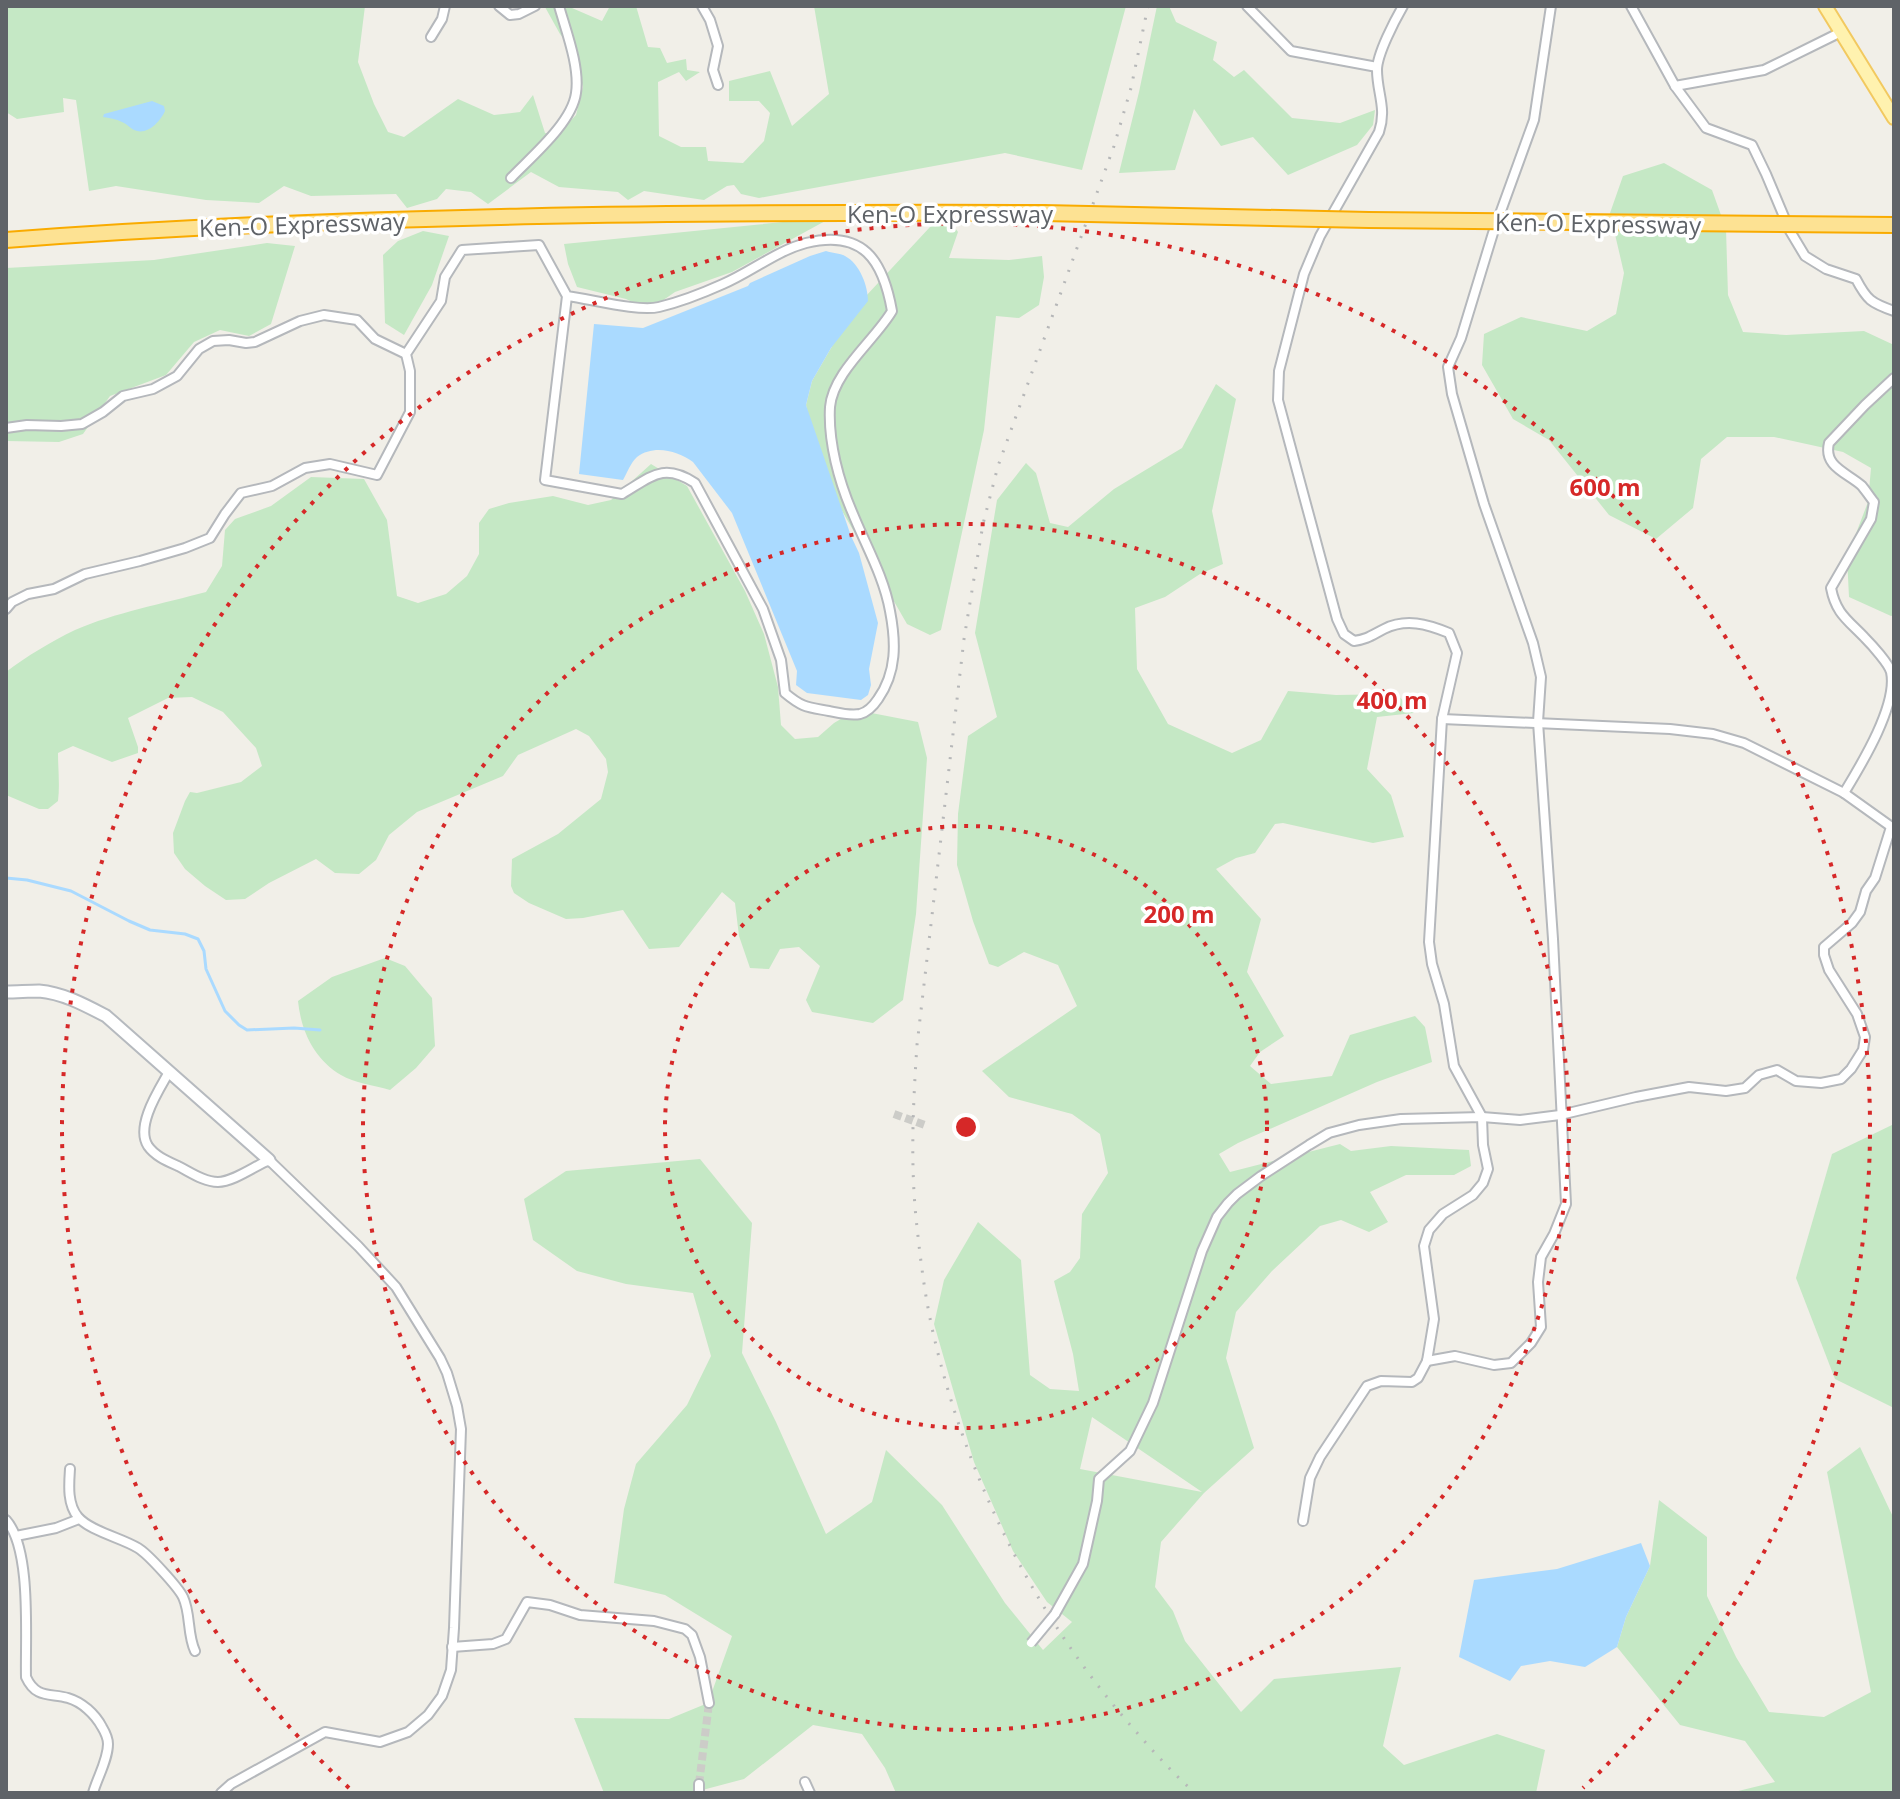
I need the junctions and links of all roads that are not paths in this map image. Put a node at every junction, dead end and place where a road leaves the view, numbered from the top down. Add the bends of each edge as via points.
1 (445, 6) edge
2 (499, 6) edge
3 (535, 6) edge
4 (559, 6) edge
5 (702, 6) edge
6 (1247, 6) edge
7 (1403, 6) edge
8 (1551, 6) edge
9 (1631, 6) edge
10 (1825, 6) edge
11 (1841, 32) junction
12 (431, 37) dead end
13 (1377, 67) junction
14 (718, 85) dead end
15 (1675, 86) junction
16 (1894, 118) edge
17 (511, 178) dead end
18 (1894, 225) edge
19 (6, 240) edge
20 (567, 296) junction
21 (1894, 311) edge
22 (406, 354) junction
23 (1894, 378) edge
24 (6, 428) edge
25 (6, 609) edge
26 (1442, 719) junction
27 (1538, 722) junction
28 (1844, 793) junction
29 (1892, 828) edge
30 (6, 992) edge
31 (169, 1072) junction
32 (1560, 1115) junction
33 (1482, 1117) junction
34 (269, 1160) junction
35 (1427, 1361) junction
36 (70, 1469) dead end
37 (79, 1519) junction
38 (6, 1520) edge
39 (1303, 1521) dead end
40 (16, 1536) junction
41 (1031, 1643) dead end
42 (452, 1647) junction
43 (195, 1651) dead end
44 (709, 1703) tunnel mouth
45 (805, 1782) dead end
46 (93, 1793) edge
47 (221, 1793) edge
48 (810, 1793) edge

1 - 12 street
2 - 3 street via 510,15
4 - 17 street via 576,93 558,128
5 - 14 street via 718,46 713,70
6 - 13 street via 1291,51
7 - 13 street
8 - 27 street via 1534,120 1448,367 1484,504 1533,643 1541,677
9 - 15 street
10 - 11 main road
11 - 15 street via 1764,70
11 - 16 main road
13 - 26 street via 1383,120 1304,274 1279,371 1278,400 1344,634 1354,641 1369,639 1406,622 1449,633 1457,653
15 - 21 street via 1706,128 1752,145 1805,256 1856,279 1865,298
18 - 19 highway, Ken-O Expressway, bridge via 1043,213 606,214
20 - 20 street via 545,480 622,494 658,473 695,483 763,609 781,660 785,693 800,705 847,714 861,714 873,706 892,672 890,611 839,475 830,407 842,375 892,311 885,280 869,251 841,241 806,243 724,284 652,308
20 - 22 street via 539,245 462,250 445,277 441,301
22 - 24 street via 375,339 357,320 324,315 255,342 213,341 199,349 177,376 123,396 82,424
22 - 25 street via 410,412 377,475 330,464 305,468 272,486 241,493 210,538 85,574 28,594
23 - 28 street via 1828,449 1837,469 1861,485 1874,502 1871,519 1831,588 1834,604 1891,670 1884,717
26 - 27 street
26 - 33 street via 1429,942 1454,1066
27 - 28 street via 1713,734 1744,743
27 - 32 street
28 - 29 street
29 - 32 street via 1860,912 1824,947 1829,970 1865,1037 1863,1050 1841,1079 1796,1081 1777,1070 1759,1075 1745,1088 1689,1087
30 - 31 street via 40,991 82,1004 106,1016
31 - 34 street
31 - 34 street via 148,1111 145,1131 146,1144 160,1158 219,1182
32 - 33 street
32 - 35 street via 1566,1204 1541,1257 1541,1327 1511,1363 1494,1365 1455,1356
33 - 35 street via 1488,1169 1483,1183 1443,1214 1424,1246 1434,1319
33 - 41 street, bridge via 1401,1119 1329,1133 1228,1203 1202,1251 1153,1403 1130,1451 1099,1479 1083,1564 1055,1614
34 - 42 street via 396,1287 447,1373 461,1429
35 - 39 street via 1412,1382 1367,1386 1310,1478
36 - 37 street via 69,1493
37 - 40 street
37 - 43 street via 153,1560 183,1597
38 - 40 street
40 - 46 street via 24,1580 26,1677 41,1694 79,1702 98,1719 109,1746
42 - 44 street via 506,1639 527,1602 580,1615 654,1621 692,1635
42 - 47 street via 442,1696 408,1732 380,1742 325,1732
45 - 48 street

